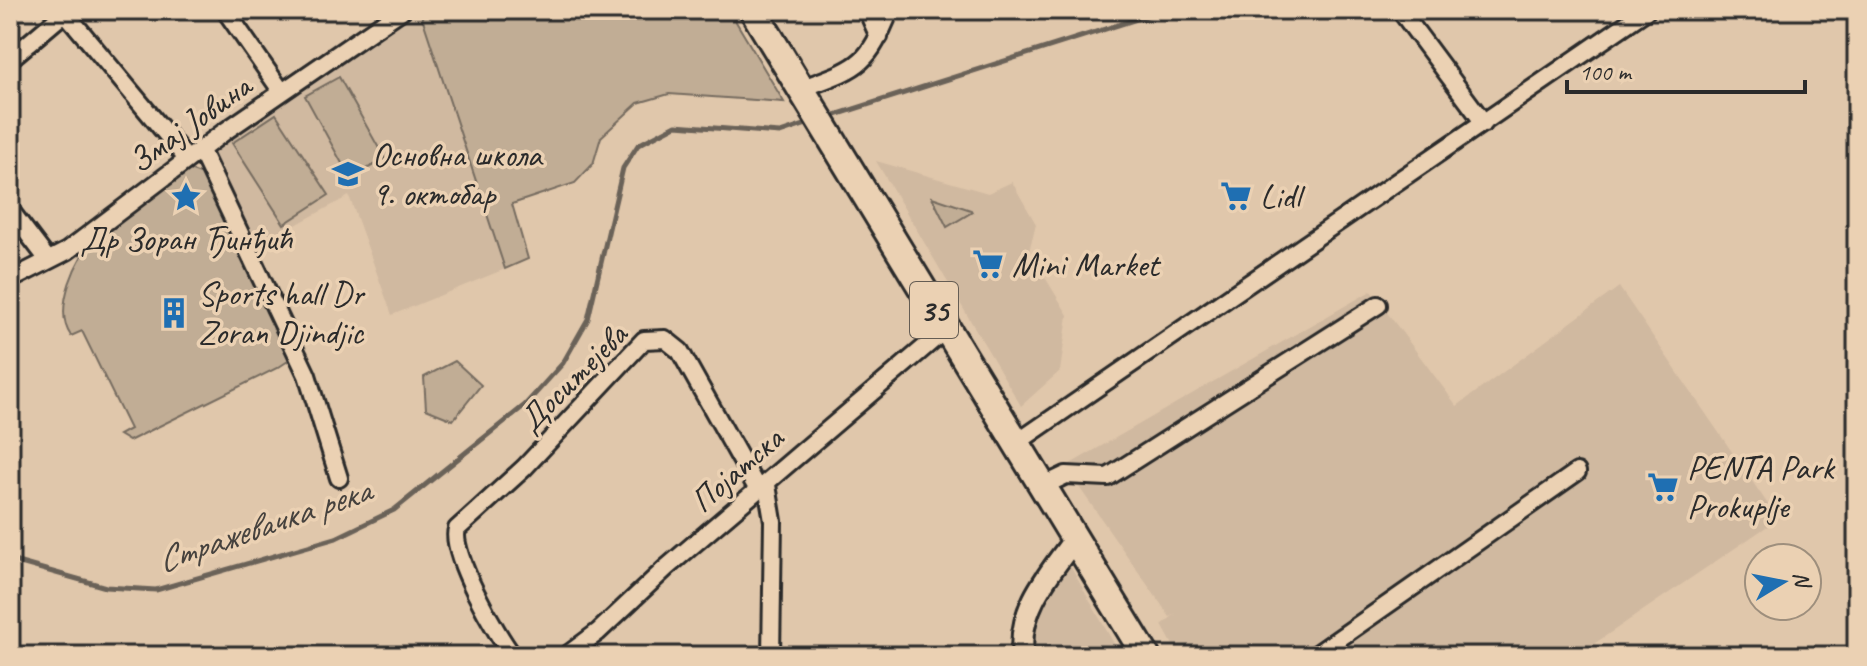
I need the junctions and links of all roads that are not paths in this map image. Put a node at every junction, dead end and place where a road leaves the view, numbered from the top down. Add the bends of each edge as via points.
1 (225, 10) edge
2 (402, 10) edge
3 (753, 10) edge
4 (867, 10) edge
5 (890, 10) edge
6 (1400, 10) edge
7 (1647, 10) edge
8 (65, 11) edge
9 (879, 37) junction
10 (10, 59) edge
11 (282, 92) junction
12 (809, 98) junction
13 (1484, 123) junction
14 (194, 154) junction
15 (10, 210) edge
16 (48, 260) junction
17 (10, 280) edge
18 (1378, 305) dead end
19 (946, 329) junction
20 (1015, 444) junction
21 (1577, 472) dead end
22 (339, 478) dead end
23 (1041, 487) junction
24 (762, 488) junction
25 (1074, 540) junction
26 (513, 656) edge
27 (566, 656) edge
28 (771, 656) edge
29 (1023, 656) edge
30 (1146, 656) edge
31 (1314, 656) edge

1 - 11 street
2 - 11 street, Змај Јовина
3 - 12 main road, 35
4 - 9 street
5 - 9 street
6 - 13 street
7 - 13 street
8 - 10 street
8 - 14 street
9 - 12 street via 870,56
11 - 14 street, Змај Јовина
12 - 19 main road, 35
13 - 20 street
14 - 16 street, Змај Јовина
14 - 22 street via 307,375
15 - 16 street
16 - 17 street, Змај Јовина
18 - 23 street via 1108,477 1066,475
19 - 20 main road, 35
19 - 24 street, Појатска
20 - 23 main road, 35
21 - 31 street
23 - 25 main road, 35
24 - 26 street, Доситејева via 680,351 665,339 651,338 636,346 524,468 457,529 455,542 465,566
24 - 27 street, Појатска
24 - 28 street via 773,521
25 - 29 street via 1030,605 1023,623
25 - 30 main road, 35

